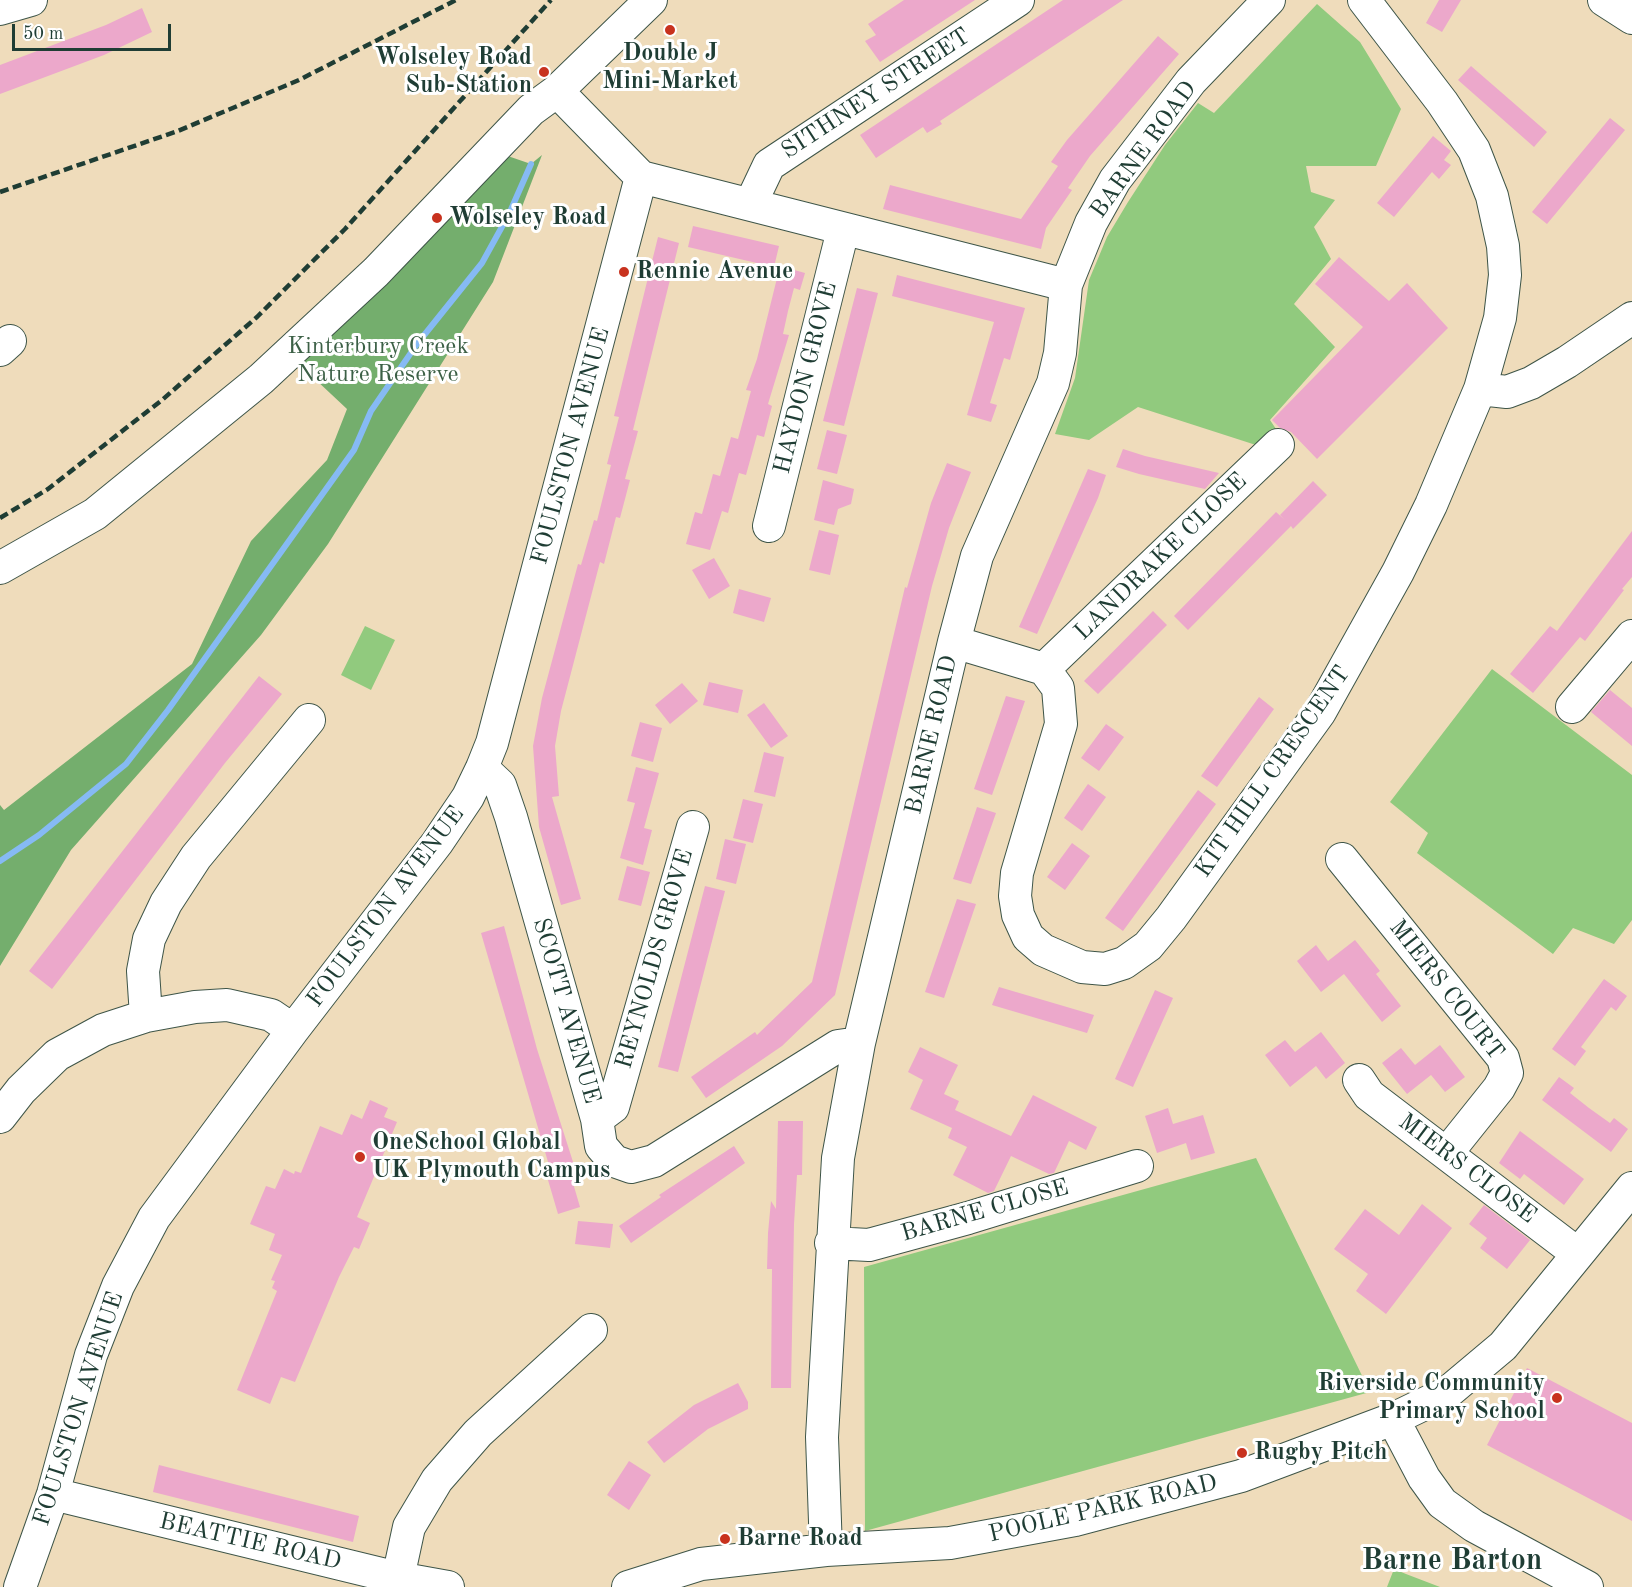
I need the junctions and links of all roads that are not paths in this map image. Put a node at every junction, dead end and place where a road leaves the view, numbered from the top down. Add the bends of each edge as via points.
1 (31, 0) edge
2 (651, 0) edge
3 (1018, 0) edge
4 (1269, 0) edge
5 (1364, 0) edge
6 (1604, 0) edge
7 (0, 9) edge
8 (1632, 18) edge
9 (557, 91) junction
10 (641, 177) junction
11 (751, 204) junction
12 (843, 230) junction
13 (1066, 285) junction
14 (1632, 318) edge
15 (1480, 389) junction
16 (1278, 445) dead end
17 (769, 526) dead end
18 (0, 568) edge
19 (954, 642) junction
20 (1629, 647) edge
21 (1044, 669) junction
22 (1572, 706) dead end
23 (309, 720) dead end
24 (482, 768) junction
25 (693, 827) dead end
26 (1342, 859) dead end
27 (146, 1016) junction
28 (293, 1030) junction
29 (859, 1043) junction
30 (1359, 1080) dead end
31 (0, 1117) edge
32 (597, 1119) junction
33 (1447, 1153) junction
34 (1137, 1166) dead end
35 (1632, 1188) edge
36 (831, 1243) junction
37 (1578, 1254) junction
38 (591, 1330) dead end
39 (1393, 1419) junction
40 (53, 1494) junction
41 (826, 1550) junction
42 (398, 1578) junction
43 (20, 1587) edge
44 (448, 1587) edge
45 (628, 1587) edge
46 (1587, 1587) edge

1 - 7 street
2 - 9 street
3 - 11 street, SITHNEY STREET via 769,165
4 - 13 street, BARNE ROAD via 1191,81 1115,180 1091,223
5 - 15 street, KIT HILL CRESCENT via 1474,150 1492,196 1505,275 1500,318
6 - 8 street
9 - 10 street
9 - 18 street via 531,111 376,272 261,379 95,514
10 - 11 street
10 - 24 street, FOULSTON AVENUE via 492,743
11 - 12 street
12 - 13 street
12 - 17 street, HAYDON GROVE
13 - 19 street, BARNE ROAD via 1053,383 977,556
14 - 15 street via 1531,383 1507,392
15 - 21 street, KIT HILL CRESCENT via 1424,521 1320,712 1148,946 1124,963 1105,969 1082,967 1043,950 1028,937 1018,915 1017,873 1061,724 1058,688
16 - 21 street, LANDRAKE CLOSE
19 - 21 street
19 - 29 street, BARNE ROAD
20 - 22 street
23 - 27 street via 196,857 166,903 149,939 143,971
24 - 28 street, FOULSTON AVENUE via 437,843
24 - 32 street, SCOTT AVENUE via 500,785 511,817
25 - 32 street, REYNOLDS GROVE via 613,1107
26 - 33 street, MIERS COURT via 1503,1058 1507,1073 1499,1088
27 - 28 street via 227,1005 272,1015
27 - 31 street via 103,1030 57,1055
28 - 40 street, FOULSTON AVENUE via 154,1218 118,1286 91,1354
29 - 32 street, SCOTT AVENUE via 838,1046 654,1161 632,1167 614,1161 601,1146
29 - 36 street, BARNE ROAD via 837,1158
30 - 33 street, MIERS CLOSE via 1369,1095
33 - 37 street, MIERS CLOSE
34 - 36 street, BARNE CLOSE via 869,1245
35 - 37 street, POOLE PARK ROAD
36 - 41 street, BARNE ROAD via 822,1437
37 - 39 street, POOLE PARK ROAD via 1503,1346 1447,1393
38 - 42 street via 478,1433 437,1480 409,1527
39 - 41 street, POOLE PARK ROAD via 1241,1476 1075,1520 950,1543
39 - 46 street via 1442,1503 1473,1526
40 - 42 street, BEATTIE ROAD
40 - 43 street, FOULSTON AVENUE
41 - 45 street via 701,1564
42 - 44 street, BEATTIE ROAD

